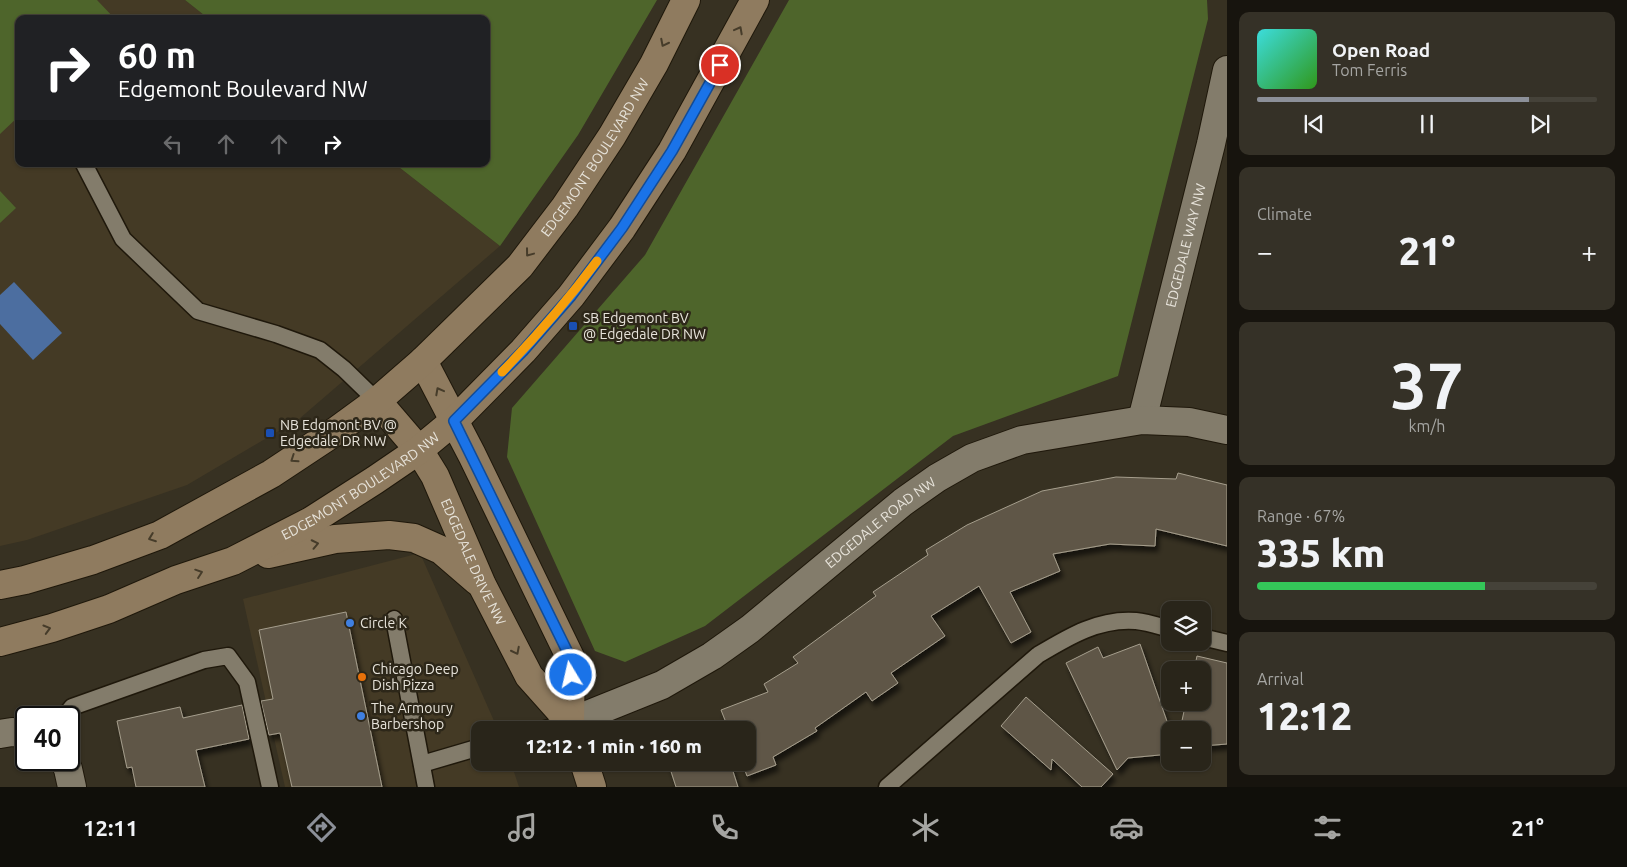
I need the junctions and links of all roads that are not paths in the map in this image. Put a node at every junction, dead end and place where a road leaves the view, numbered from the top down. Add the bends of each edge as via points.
1 (686, 0) edge
2 (755, 0) edge
3 (1227, 70) edge
4 (86, 167) edge
5 (423, 361) junction
6 (377, 401) junction
7 (1142, 420) junction
8 (454, 421) junction
9 (1227, 430) edge
10 (418, 450) junction
11 (233, 561) junction
12 (482, 585) junction
13 (0, 586) edge
14 (394, 618) dead end
15 (1161, 627) edge
16 (1211, 639) edge
17 (0, 642) edge
18 (1227, 643) edge
19 (75, 706) edge
20 (568, 721) edge
21 (572, 721) edge
22 (583, 721) edge
23 (15, 732) edge
24 (0, 734) edge
25 (471, 750) edge
26 (422, 764) junction
27 (68, 771) edge
28 (587, 771) edge
29 (72, 787) edge
30 (270, 787) edge
31 (426, 787) edge
32 (592, 787) edge
33 (887, 787) edge

1 -> 5 main road, EDGEMONT BOULEVARD NW via 612,136 565,207 520,266
8 -> 2 main road, EDGEMONT BOULEVARD NW via 523,351 571,296 622,228 672,151
3 - 7 street, EDGEDALE WAY NW
4 - 6 lane via 123,239 198,312 320,350
5 - 6 main road, EDGEMONT BOULEVARD NW
8 -> 5 main road
6 - 10 main road, EDGEDALE DRIVE NW
6 -> 13 main road, EDGEMONT BOULEVARD NW via 271,474 160,535 93,560
7 - 9 street, EDGEDALE ROAD NW via 1189,422
7 - 22 street, EDGEDALE ROAD NW via 1022,440 972,458 903,502 750,629 712,656 662,685
8 - 10 main road, EDGEMONT BOULEVARD NW
8 - 21 main road via 571,659
10 - 11 main road, EDGEMONT BOULEVARD NW via 311,521
10 - 12 main road, EDGEDALE DRIVE NW via 435,476
11 -> 12 main road via 335,539 389,535 414,538 440,550
17 -> 11 main road, EDGEMONT BOULEVARD NW via 109,609 176,580
12 -> 20 main road, EDGEDALE DRIVE NW via 529,676
14 - 26 lane
15 - 33 lane via 1136,621 1109,622 1086,628 1038,655
16 - 18 lane
19 - 30 lane via 204,660 228,656 247,682
23 - 24 street
25 - 26 lane
26 - 31 lane
27 - 29 street
28 - 32 main road

